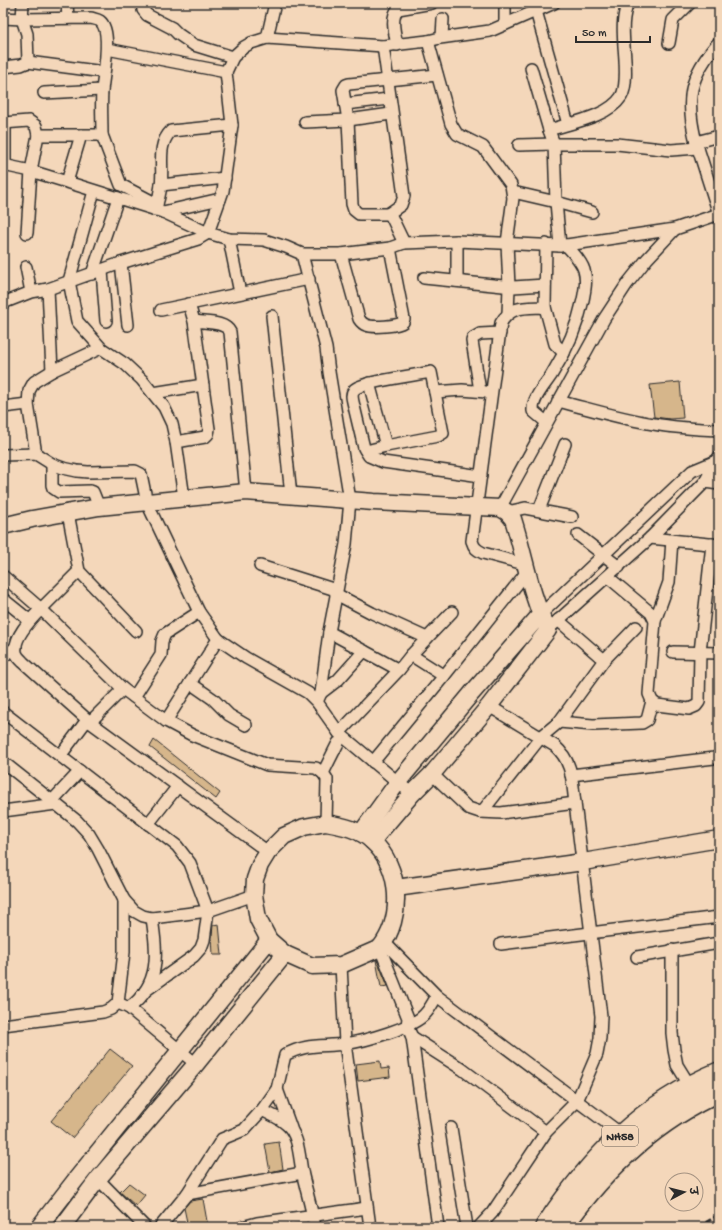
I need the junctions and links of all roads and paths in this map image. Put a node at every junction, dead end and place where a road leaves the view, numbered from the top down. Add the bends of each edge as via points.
1 (23, 3) edge
2 (67, 3) edge
3 (142, 3) edge
4 (275, 3) edge
5 (432, 3) edge
6 (505, 3) edge
7 (554, 3) edge
8 (628, 3) edge
9 (690, 3) edge
10 (399, 6) edge
11 (536, 11) junction
12 (3, 18) edge
13 (68, 18) junction
14 (443, 19) dead end
15 (22, 20) junction
16 (505, 24) junction
17 (442, 37) junction
18 (267, 38) junction
19 (428, 41) junction
20 (719, 42) edge
21 (670, 44) dead end
22 (397, 45) junction
23 (382, 46) junction
24 (107, 49) junction
25 (234, 57) junction
26 (28, 62) junction
27 (3, 67) edge
28 (531, 68) dead end
29 (104, 72) junction
30 (226, 72) junction
31 (437, 75) junction
32 (386, 80) junction
33 (102, 90) junction
34 (44, 93) dead end
35 (389, 99) junction
36 (345, 104) junction
37 (391, 114) junction
38 (348, 120) junction
39 (305, 122) dead end
40 (4, 123) edge
41 (568, 124) junction
42 (232, 125) junction
43 (549, 130) junction
44 (38, 135) junction
45 (81, 135) junction
46 (102, 135) junction
47 (719, 136) edge
48 (554, 144) junction
49 (697, 145) junction
50 (519, 146) dead end
51 (4, 166) edge
52 (31, 171) junction
53 (225, 178) junction
54 (67, 182) junction
55 (161, 185) junction
56 (94, 191) junction
57 (513, 192) junction
58 (118, 198) junction
59 (220, 200) junction
60 (556, 202) junction
61 (158, 209) junction
62 (592, 212) dead end
63 (388, 214) junction
64 (719, 214) edge
65 (675, 229) junction
66 (27, 233) dead end
67 (208, 233) junction
68 (229, 239) junction
69 (457, 241) junction
70 (404, 243) junction
71 (507, 243) junction
72 (546, 244) junction
73 (563, 245) junction
74 (390, 248) junction
75 (302, 254) junction
76 (341, 254) junction
77 (121, 263) junction
78 (26, 267) dead end
79 (97, 272) junction
80 (424, 278) dead end
81 (309, 279) junction
82 (69, 281) junction
83 (457, 281) junction
84 (545, 285) junction
85 (509, 287) junction
86 (48, 289) junction
87 (31, 292) junction
88 (240, 293) junction
89 (3, 303) edge
90 (189, 304) junction
91 (544, 307) junction
92 (161, 310) dead end
93 (508, 314) junction
94 (272, 316) dead end
95 (106, 321) dead end
96 (194, 321) junction
97 (128, 325) dead end
98 (500, 333) junction
99 (101, 348) junction
100 (564, 353) junction
101 (52, 371) junction
102 (370, 383) junction
103 (203, 384) junction
104 (480, 391) junction
105 (435, 392) junction
106 (153, 393) junction
107 (492, 393) junction
108 (558, 401) junction
109 (28, 404) junction
110 (3, 408) edge
111 (546, 422) junction
112 (719, 430) edge
113 (176, 442) junction
114 (565, 444) dead end
115 (386, 446) junction
116 (366, 451) junction
117 (36, 454) junction
118 (3, 455) edge
119 (717, 459) edge
120 (52, 464) junction
121 (481, 476) junction
122 (705, 482) junction
123 (719, 484) edge
124 (246, 492) junction
125 (291, 495) junction
126 (184, 498) junction
127 (350, 500) junction
128 (147, 503) junction
129 (99, 507) junction
130 (477, 507) junction
131 (504, 510) junction
132 (539, 510) junction
133 (68, 513) junction
134 (572, 517) dead end
135 (3, 526) edge
136 (578, 535) dead end
137 (650, 538) junction
138 (672, 540) junction
139 (715, 545) edge
140 (603, 555) junction
141 (260, 566) dead end
142 (619, 567) junction
143 (525, 568) junction
144 (79, 571) junction
145 (3, 576) edge
146 (608, 577) junction
147 (336, 592) junction
148 (3, 600) edge
149 (41, 609) junction
150 (199, 612) junction
151 (452, 612) dead end
152 (540, 615) junction
153 (29, 620) junction
154 (655, 621) junction
155 (553, 625) junction
156 (636, 626) dead end
157 (136, 631) dead end
158 (329, 632) junction
159 (427, 638) junction
160 (218, 639) junction
161 (16, 647) junction
162 (364, 651) junction
163 (673, 652) dead end
164 (700, 652) junction
165 (719, 653) edge
166 (411, 655) junction
167 (3, 657) edge
168 (604, 660) junction
169 (399, 670) junction
170 (444, 676) junction
171 (190, 683) junction
172 (124, 689) junction
173 (134, 697) junction
174 (319, 698) junction
175 (652, 701) junction
176 (489, 706) junction
177 (3, 712) edge
178 (89, 721) junction
179 (166, 721) junction
180 (558, 722) junction
181 (246, 725) dead end
182 (339, 738) junction
183 (541, 738) junction
184 (60, 756) junction
185 (719, 756) edge
186 (3, 762) edge
187 (373, 762) junction
188 (80, 771) junction
189 (323, 772) junction
190 (432, 774) junction
191 (571, 775) junction
192 (398, 782) junction
193 (178, 786) junction
194 (412, 794) junction
195 (54, 803) junction
196 (575, 803) junction
197 (3, 811) edge
198 (480, 812) junction
199 (148, 824) junction
200 (326, 824) junction
201 (366, 837) junction
202 (719, 839) edge
203 (268, 852) junction
204 (583, 862) junction
205 (396, 888) junction
206 (254, 894) junction
207 (124, 900) junction
208 (208, 911) junction
209 (719, 917) edge
210 (152, 918) junction
211 (590, 932) junction
212 (269, 940) junction
213 (719, 943) edge
214 (502, 944) dead end
215 (382, 945) junction
216 (672, 950) junction
217 (285, 954) junction
218 (637, 957) dead end
219 (341, 965) junction
220 (145, 991) junction
221 (437, 996) junction
222 (118, 1003) junction
223 (129, 1008) junction
224 (3, 1025) edge
225 (407, 1026) junction
226 (412, 1038) junction
227 (345, 1044) junction
228 (180, 1051) junction
229 (196, 1064) junction
230 (719, 1073) edge
231 (719, 1079) edge
232 (690, 1086) junction
233 (719, 1086) edge
234 (277, 1089) junction
235 (719, 1091) edge
236 (577, 1101) junction
237 (262, 1110) junction
238 (451, 1128) dead end
239 (616, 1130) dead end
240 (292, 1131) junction
241 (546, 1132) junction
242 (302, 1173) junction
243 (98, 1179) junction
244 (582, 1190) junction
245 (187, 1194) junction
246 (368, 1208) junction
247 (313, 1215) junction
248 (257, 1225) edge
249 (39, 1227) edge
250 (62, 1227) edge
251 (145, 1227) edge
252 (160, 1227) edge
253 (242, 1227) edge
254 (315, 1227) edge
255 (370, 1227) edge
256 (438, 1227) edge
257 (467, 1227) edge
258 (479, 1227) edge
259 (546, 1227) edge
260 (562, 1227) edge

1 - 15 street
2 - 13 street
3 - 25 street via 147,15 172,28 194,45
4 - 18 street
5 - 10 street
6 - 16 street
7 - 11 street
8 - 41 street via 623,24 626,78 622,97 598,114
9 - 21 street via 673,20
10 - 22 street via 394,19
11 - 16 street
11 - 41 street
12 - 15 street
13 - 15 street
13 - 24 street via 91,18 101,21
14 - 17 street
15 - 26 street via 27,34
16 - 17 street via 490,31
17 - 19 street
18 - 23 street
18 - 25 street via 244,47
19 - 22 street
19 - 31 street
20 - 49 street via 696,73 691,96 691,120
22 - 23 street
23 - 32 street
24 - 29 street
24 - 30 street
25 - 30 street
26 - 27 street
26 - 29 street
28 - 43 street
29 - 33 street
30 - 42 street
31 - 32 street
31 - 57 street via 451,124 457,134 483,147 508,180
32 - 35 street
32 - 36 street via 346,85 343,90
33 - 34 street
33 - 46 street
35 - 36 street
35 - 37 street
36 - 38 street
37 - 38 street
37 - 63 street via 404,196 400,205
38 - 39 street
38 - 63 street via 354,210 359,214
40 - 44 street via 29,121 36,126
40 - 51 street
41 - 43 street
42 - 53 street
42 - 55 street via 171,131 162,143
43 - 48 street
44 - 45 street
44 - 52 street
45 - 46 street
45 - 54 street
46 - 61 street via 121,185
47 - 49 street
48 - 49 street via 616,144 671,150
48 - 50 street
48 - 60 street
49 - 64 street
51 - 52 street
52 - 54 street
52 - 66 street
53 - 55 street
53 - 59 street
54 - 56 street
55 - 61 street
56 - 58 street
56 - 82 street
57 - 60 street
57 - 71 street
58 - 61 street
58 - 79 street
59 - 61 street
59 - 67 street
60 - 62 street
60 - 73 street
61 - 67 street
63 - 70 street via 392,216
64 - 65 street
65 - 73 street
65 - 108 street via 647,258 627,284 604,319
67 - 68 street
67 - 77 street via 198,239
68 - 75 street via 264,240
68 - 88 street
69 - 70 street
69 - 71 street
69 - 83 street
70 - 74 street
71 - 72 street
71 - 85 street
72 - 73 street
72 - 84 street
73 - 100 street via 578,259 585,277 579,320
74 - 76 street
74 - 76 street via 404,319 398,325 363,324 359,319
75 - 76 street
75 - 81 street
77 - 79 street
77 - 97 street
78 - 87 street
79 - 82 street
79 - 95 street
80 - 83 street
81 - 88 street
81 - 127 street via 326,348
82 - 86 street
82 - 99 street via 77,321
83 - 85 street
84 - 85 street
84 - 91 street
85 - 93 street
86 - 87 street
86 - 101 street
87 - 89 street
88 - 90 street
90 - 92 street
90 - 96 street
91 - 93 street via 514,310
91 - 100 street via 555,344
93 - 98 street via 501,323
94 - 125 street
96 - 103 street
96 - 124 street via 222,325 228,327 230,332
98 - 104 street via 480,334 473,338
98 - 107 street
99 - 101 street
99 - 106 street via 125,364
100 - 111 street via 534,404 533,411
101 - 109 street via 34,382 29,391
102 - 105 street via 431,372
102 - 115 street
102 - 116 street via 357,388 352,396
103 - 106 street
103 - 113 street via 208,434 205,437
104 - 105 street
104 - 107 street
105 - 115 street via 443,433
106 - 113 street via 164,407 172,424
107 - 121 street
108 - 111 street
108 - 112 street via 654,424
109 - 110 street
109 - 117 street
111 - 131 street
113 - 126 street
114 - 132 street
115 - 116 street
116 - 121 street via 368,456 383,462
117 - 118 street
117 - 120 street
119 - 122 street
119 - 140 street via 692,471
120 - 128 street via 82,472 139,472
120 - 129 street via 53,488 59,492 93,492
121 - 130 street
122 - 123 street
122 - 137 street
124 - 125 street
124 - 126 street
125 - 127 street
126 - 128 street
127 - 130 street
127 - 147 street via 346,544
128 - 129 street
128 - 150 street
129 - 133 street
130 - 131 street
130 - 143 street via 472,541 474,546 482,553
131 - 132 street
131 - 143 street via 513,519
132 - 134 street
133 - 135 street
133 - 144 street
136 - 140 street
137 - 138 street
137 - 142 street
138 - 139 street
138 - 154 street via 669,582
139 - 164 street
140 - 142 street
140 - 152 street
141 - 147 street
142 - 146 street
143 - 152 street
143 - 170 street
144 - 149 street
144 - 157 street
145 - 149 street
146 - 154 street via 651,613
146 - 155 street
147 - 158 street
147 - 159 street via 372,613
148 - 153 street
149 - 153 street
149 - 172 street
150 - 160 street
150 - 173 street via 165,634 161,655
151 - 159 street
152 - 155 street
152 - 192 street
153 - 161 street via 16,642
154 - 175 street via 649,694
155 - 168 street
155 - 176 street
156 - 168 street
158 - 162 street
158 - 174 street
159 - 166 street
160 - 171 street
160 - 174 street via 246,658
161 - 167 street
161 - 178 street via 17,655 23,662
162 - 169 street
162 - 174 street
163 - 164 street
164 - 165 street
164 - 175 street via 699,702 696,706 689,709 657,705
166 - 169 street
166 - 170 street
168 - 180 street
169 - 182 street
170 - 187 street
171 - 179 street
171 - 181 street via 213,699 229,715
172 - 173 street
172 - 178 street
173 - 179 street
174 - 182 street
175 - 180 street via 647,720 642,723 593,725
176 - 183 street
176 - 190 street
177 - 184 street
178 - 184 street
178 - 193 street
179 - 189 street via 192,735 267,765 316,768
180 - 183 street
182 - 187 street
182 - 189 street
183 - 191 street via 564,753
183 - 198 street
184 - 188 street
185 - 191 street
186 - 195 street
187 - 192 street
188 - 195 street
188 - 199 street
189 - 200 street via 327,779
190 - 194 street
190 - 198 street via 468,808
191 - 196 street
192 - 194 street
192 - 201 street
193 - 199 street
193 - 203 street
194 - 201 street
195 - 197 street
195 - 207 street via 89,834
196 - 198 street via 501,813
196 - 204 street
199 - 208 street via 177,846 190,863
200 - 201 street via 344,826
200 - 203 street via 304,826 284,836
201 - 205 street via 388,862
202 - 204 street
203 - 206 street via 255,880
204 - 205 street
204 - 211 street
205 - 215 street via 391,926
206 - 208 street
206 - 212 street via 258,919
207 - 210 street via 134,911
207 - 222 street via 124,952
208 - 210 street
208 - 220 street via 201,948 194,956
209 - 211 street
210 - 220 street via 156,950 152,976
211 - 214 street
211 - 236 street via 601,1016 600,1038 597,1054
212 - 217 street
212 - 228 street
213 - 216 street
215 - 219 street
215 - 221 street
215 - 225 street via 408,1018
216 - 218 street
216 - 232 street via 674,1050 677,1065
217 - 219 street via 312,966
217 - 229 street
219 - 227 street
220 - 223 street via 139,1001
221 - 225 street via 425,1015
221 - 236 street
222 - 223 street
222 - 224 street via 112,1009 103,1012
223 - 228 street
225 - 226 street
225 - 227 street
226 - 241 street via 462,1069
226 - 256 street
227 - 234 street via 307,1046 285,1055
227 - 246 street
228 - 229 street
228 - 249 street
229 - 243 street
230 - 232 highway, NH58
231 - 244 highway via 663,1109 638,1130
232 - 244 highway, NH58 via 633,1124 588,1169
233 - 244 highway via 677,1107 659,1120 634,1139
234 - 237 street
234 - 240 street
235 - 244 highway, NH58 via 678,1112 644,1137 592,1187
236 - 239 street
236 - 241 street
237 - 240 street via 287,1124
237 - 245 street via 244,1130 222,1139
238 - 257 street
240 - 242 street
241 - 258 street
242 - 245 street
242 - 247 street
243 - 250 street
243 - 251 street
244 - 259 highway, NH58 via 557,1208
244 - 260 highway, NH58
245 - 252 street
246 - 247 street
246 - 255 street
247 - 248 street
247 - 254 street
248 - 253 street

